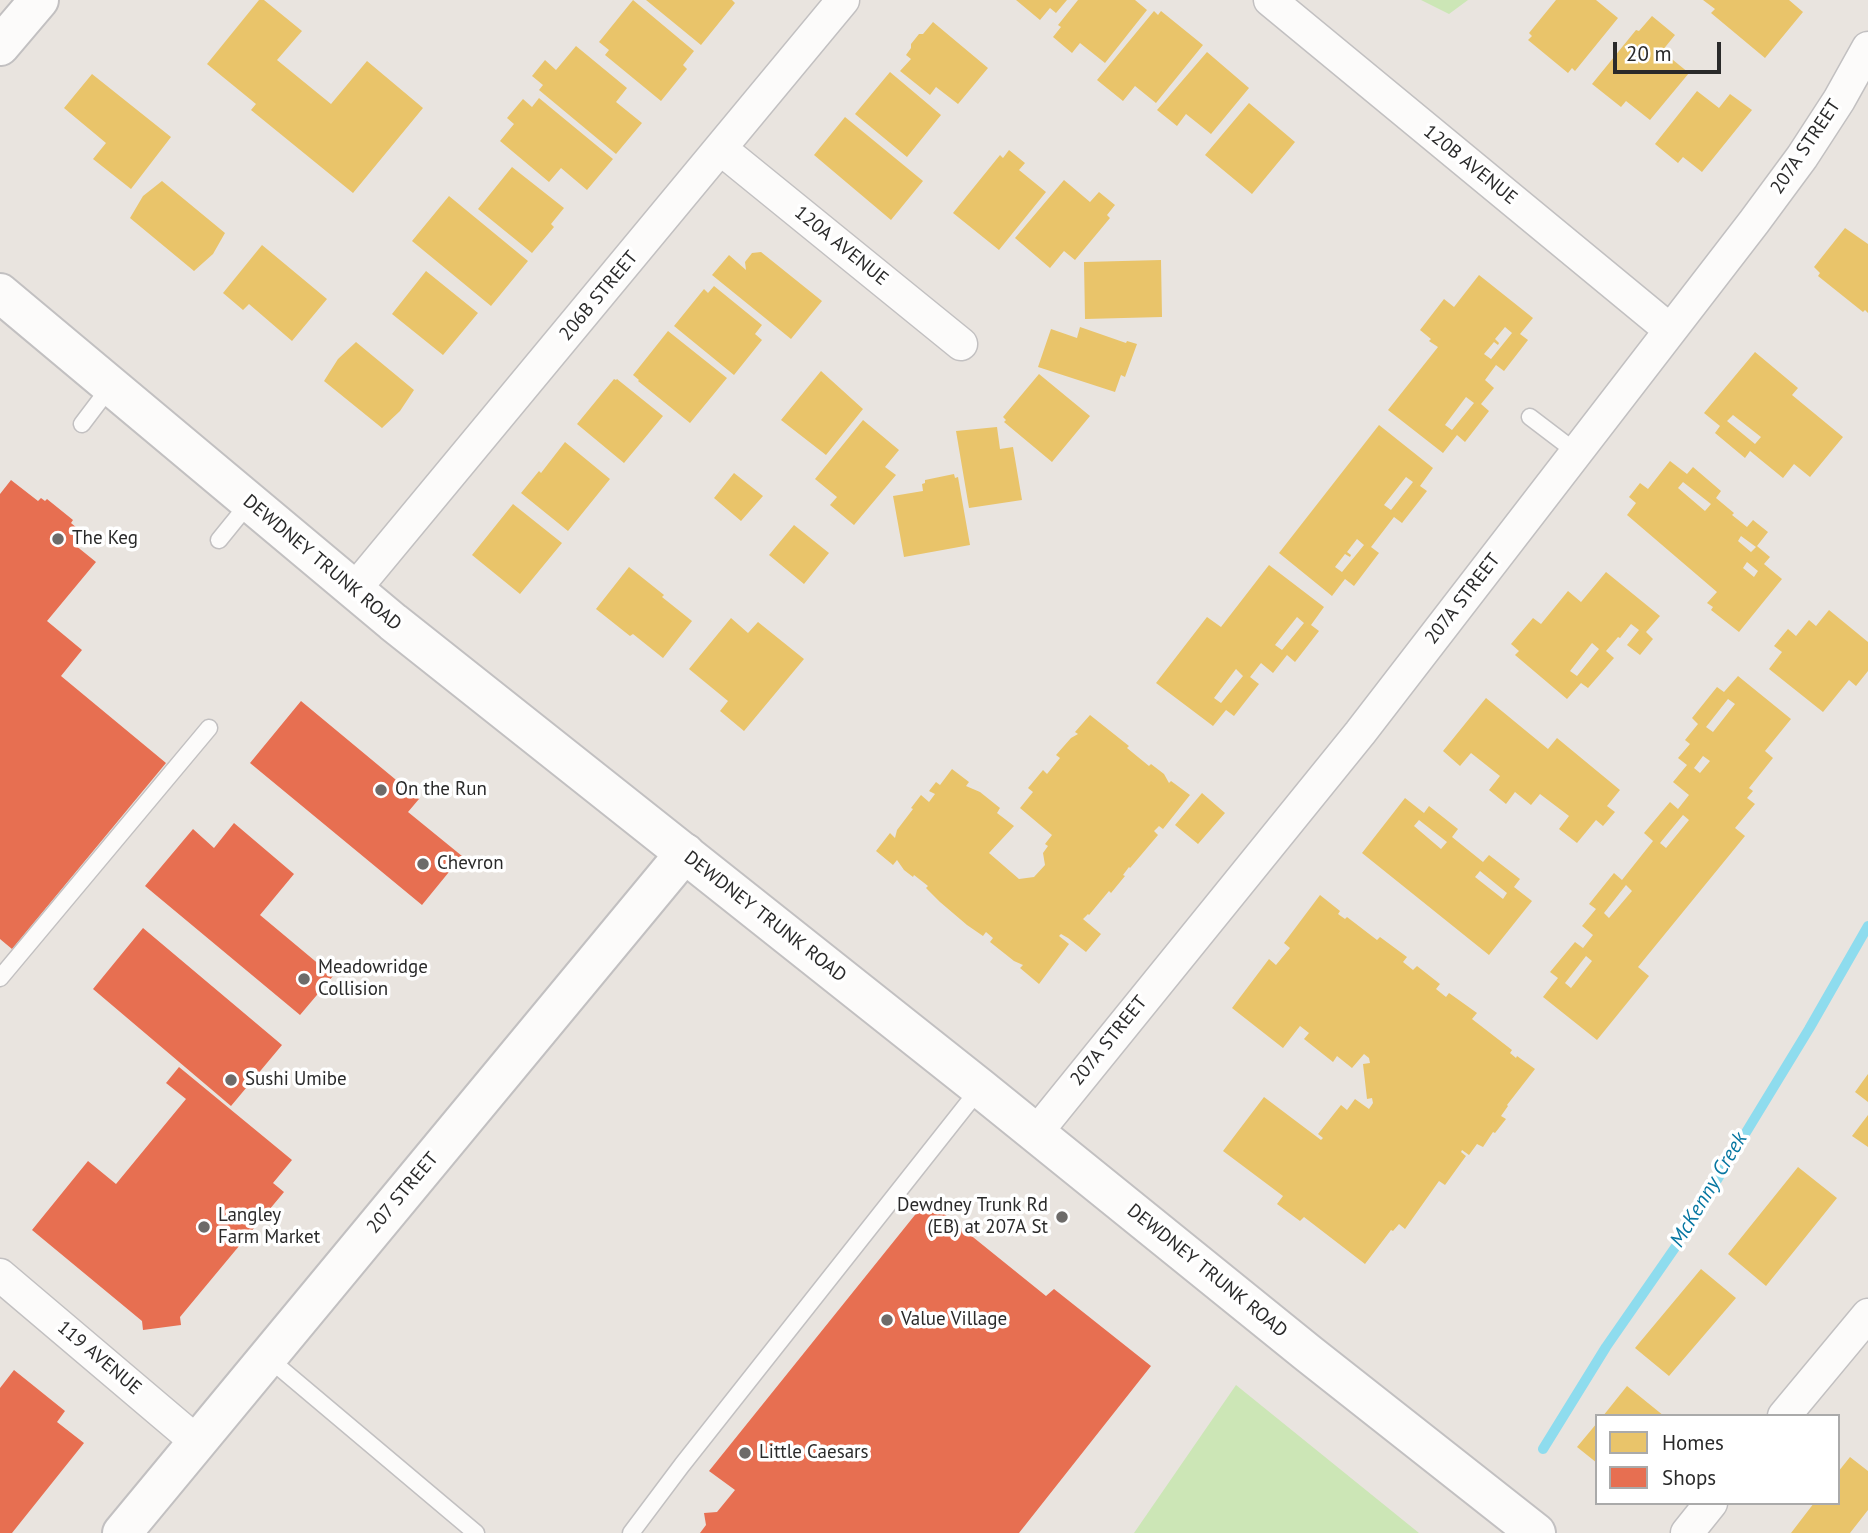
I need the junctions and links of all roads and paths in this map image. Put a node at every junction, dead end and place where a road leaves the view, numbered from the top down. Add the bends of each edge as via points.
1 (39, 0) edge
2 (843, 0) edge
3 (1270, 0) edge
4 (0, 46) edge
5 (1868, 48) edge
6 (721, 149) junction
7 (0, 293) edge
8 (1670, 330) junction
9 (961, 344) dead end
10 (110, 387) junction
11 (1530, 417) dead end
12 (82, 424) dead end
13 (1576, 452) junction
14 (249, 503) junction
15 (219, 540) dead end
16 (354, 590) junction
17 (209, 728) dead end
18 (685, 853) junction
19 (0, 978) edge
20 (980, 1088) junction
21 (1035, 1133) junction
22 (0, 1275) edge
23 (1868, 1315) edge
24 (267, 1357) junction
25 (1786, 1414) edge
26 (197, 1442) junction
27 (1709, 1505) edge
28 (122, 1533) edge
29 (477, 1533) edge
30 (631, 1533) edge
31 (1536, 1533) edge
32 (1686, 1533) edge

1 - 4 main road
2 - 6 street, 206B STREET
3 - 8 street, 120B AVENUE
5 - 8 street, 207A STREET via 1802,157
6 - 9 street, 120A AVENUE
6 - 16 street, 206B STREET
7 - 10 main road, DEWDNEY TRUNK ROAD
8 - 13 street, 207A STREET
10 - 12 lane
10 - 14 main road, DEWDNEY TRUNK ROAD
11 - 13 lane
13 - 21 street, 207A STREET via 1360,733
14 - 15 lane
14 - 16 main road, DEWDNEY TRUNK ROAD
16 - 18 main road, DEWDNEY TRUNK ROAD
17 - 19 lane
18 - 20 main road, DEWDNEY TRUNK ROAD
18 - 24 main road, 207 STREET
20 - 21 main road, DEWDNEY TRUNK ROAD
20 - 30 lane
21 - 31 main road, DEWDNEY TRUNK ROAD
22 - 26 street, 119 AVENUE
23 - 25 street
24 - 26 main road, 207 STREET
24 - 29 lane
26 - 28 main road, 207 STREET
27 - 32 street

